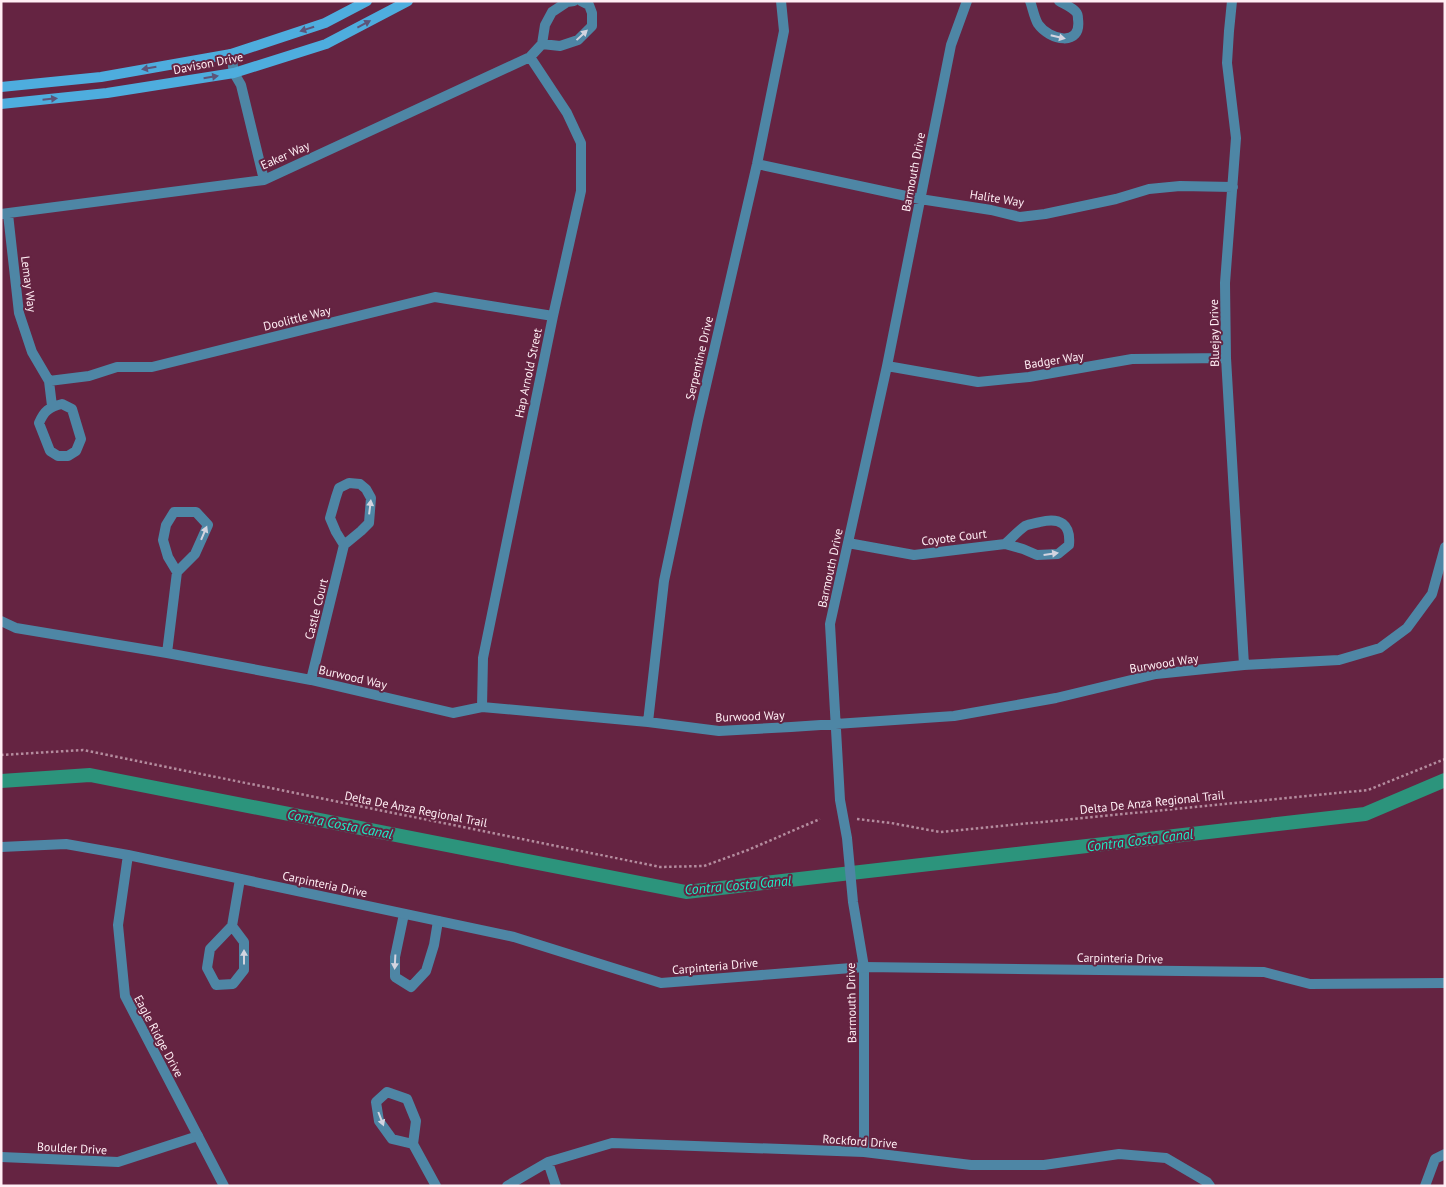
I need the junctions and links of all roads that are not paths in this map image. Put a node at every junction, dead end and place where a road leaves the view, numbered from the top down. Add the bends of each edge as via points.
1 (366, 1) edge
2 (408, 1) edge
3 (574, 1) edge
4 (581, 1) edge
5 (781, 1) edge
6 (967, 1) edge
7 (1030, 1) edge
8 (1059, 1) edge
9 (1232, 1) edge
10 (542, 44) junction
11 (231, 54) junction
12 (530, 57) junction
13 (234, 73) junction
14 (1, 87) edge
15 (1, 104) edge
16 (757, 164) junction
17 (264, 180) junction
18 (1233, 187) junction
19 (920, 199) junction
20 (5, 214) edge
21 (552, 316) junction
22 (1226, 358) junction
23 (887, 366) junction
24 (49, 381) junction
25 (52, 406) junction
26 (848, 543) junction
27 (1005, 544) junction
28 (344, 545) junction
29 (1445, 547) edge
30 (177, 572) junction
31 (1, 621) edge
32 (167, 652) junction
33 (1244, 665) junction
34 (312, 680) junction
35 (482, 707) junction
36 (648, 722) junction
37 (835, 724) junction
38 (1, 846) edge
39 (128, 855) junction
40 (240, 879) junction
41 (404, 914) junction
42 (438, 921) junction
43 (232, 926) junction
44 (864, 966) junction
45 (1445, 983) edge
46 (198, 1136) junction
47 (413, 1144) junction
48 (864, 1152) junction
49 (1445, 1154) edge
50 (1, 1157) edge
51 (548, 1162) junction
52 (224, 1186) edge
53 (436, 1186) edge
54 (507, 1186) edge
55 (556, 1186) edge
56 (1210, 1186) edge
57 (1425, 1186) edge

1 -> 11 main road, Davison Drive via 325,23
13 -> 2 main road, Davison Drive via 326,44
3 - 10 street via 552,12 545,25
10 -> 4 street via 560,46 578,40 592,26 589,5
5 - 16 street, Serpentine Drive via 784,31
6 - 19 street, Barmouth Drive via 951,45
7 -> 8 street via 1039,25 1058,39 1068,39 1079,25 1078,16
9 - 18 street, Bluejay Drive via 1227,63 1236,138
10 - 12 street
11 - 13 street
11 -> 14 main road, Davison Drive via 101,77
12 - 17 street, Eaker Way
12 - 21 street, Hap Arnold Street via 567,113 581,143 581,192
15 -> 13 main road, Davison Drive via 107,93
13 - 17 street via 241,85
16 - 19 street, Halite Way
16 - 36 street, Serpentine Drive via 664,581
17 - 20 street, Eaker Way
18 - 19 street, Halite Way via 1149,189 1116,199 1020,217
18 - 22 street, Bluejay Drive via 1225,283
19 - 23 street, Barmouth Drive
20 - 24 street, Lemay Way via 19,313 32,352
21 - 24 street, Doolittle Way via 435,297 152,367 117,367 89,376
21 - 35 street, Hap Arnold Street via 483,658
22 - 23 street, Badger Way via 1132,359 1029,377 978,382
22 - 33 street, Bluejay Drive
23 - 26 street, Barmouth Drive
24 - 25 street
25 - 25 street via 43,413 39,424 50,451 58,456 68,456 76,451 81,439 77,424 72,409 62,404
26 - 27 street, Coyote Court via 914,555
26 - 37 street, Barmouth Drive via 830,624
27 -> 27 street, Coyote Court via 1037,555 1058,554 1069,545 1070,536 1067,528 1057,520 1049,520 1026,526
28 -> 28 street via 369,523 371,498 360,484 349,483 339,488 330,518
28 - 34 street, Castle Court
29 - 33 street, Burwood Way via 1432,594 1407,628 1380,648 1339,660
30 -> 30 street via 195,554 208,525 196,512 174,512 166,525 163,540
30 - 32 street
31 - 32 street, Burwood Way via 16,628
32 - 34 street, Burwood Way
33 - 37 street, Burwood Way via 1156,674 1056,698 954,716
34 - 35 street, Burwood Way via 453,713
35 - 36 street, Burwood Way
36 - 37 street, Burwood Way via 718,730
37 - 44 street, Barmouth Drive via 840,800
38 - 39 street, Carpinteria Drive via 66,844
39 - 40 street, Carpinteria Drive
39 - 46 street, Eagle Ridge Drive via 118,925 125,996
40 - 41 street, Carpinteria Drive
40 - 43 street
41 - 42 street, Carpinteria Drive
41 -> 42 street via 395,957 395,977 411,987 426,971
42 - 44 street, Carpinteria Drive via 514,937 660,983
43 -> 43 street via 210,948 207,968 216,985 233,984 244,970 244,942
44 - 45 street, Carpinteria Drive via 1264,972 1310,984
44 - 48 street, Barmouth Drive
46 - 50 street, Boulder Drive via 118,1162
46 - 52 street, Eagle Ridge Drive
47 -> 47 street via 416,1121 407,1099 387,1092 376,1102 379,1121 392,1139
47 - 53 street
48 - 51 street, Rockford Drive via 612,1144
48 - 56 street, Rockford Drive via 971,1165 1044,1165 1119,1154 1166,1158
49 - 57 street via 1435,1159
51 - 54 street, Rockford Drive
51 - 55 street

